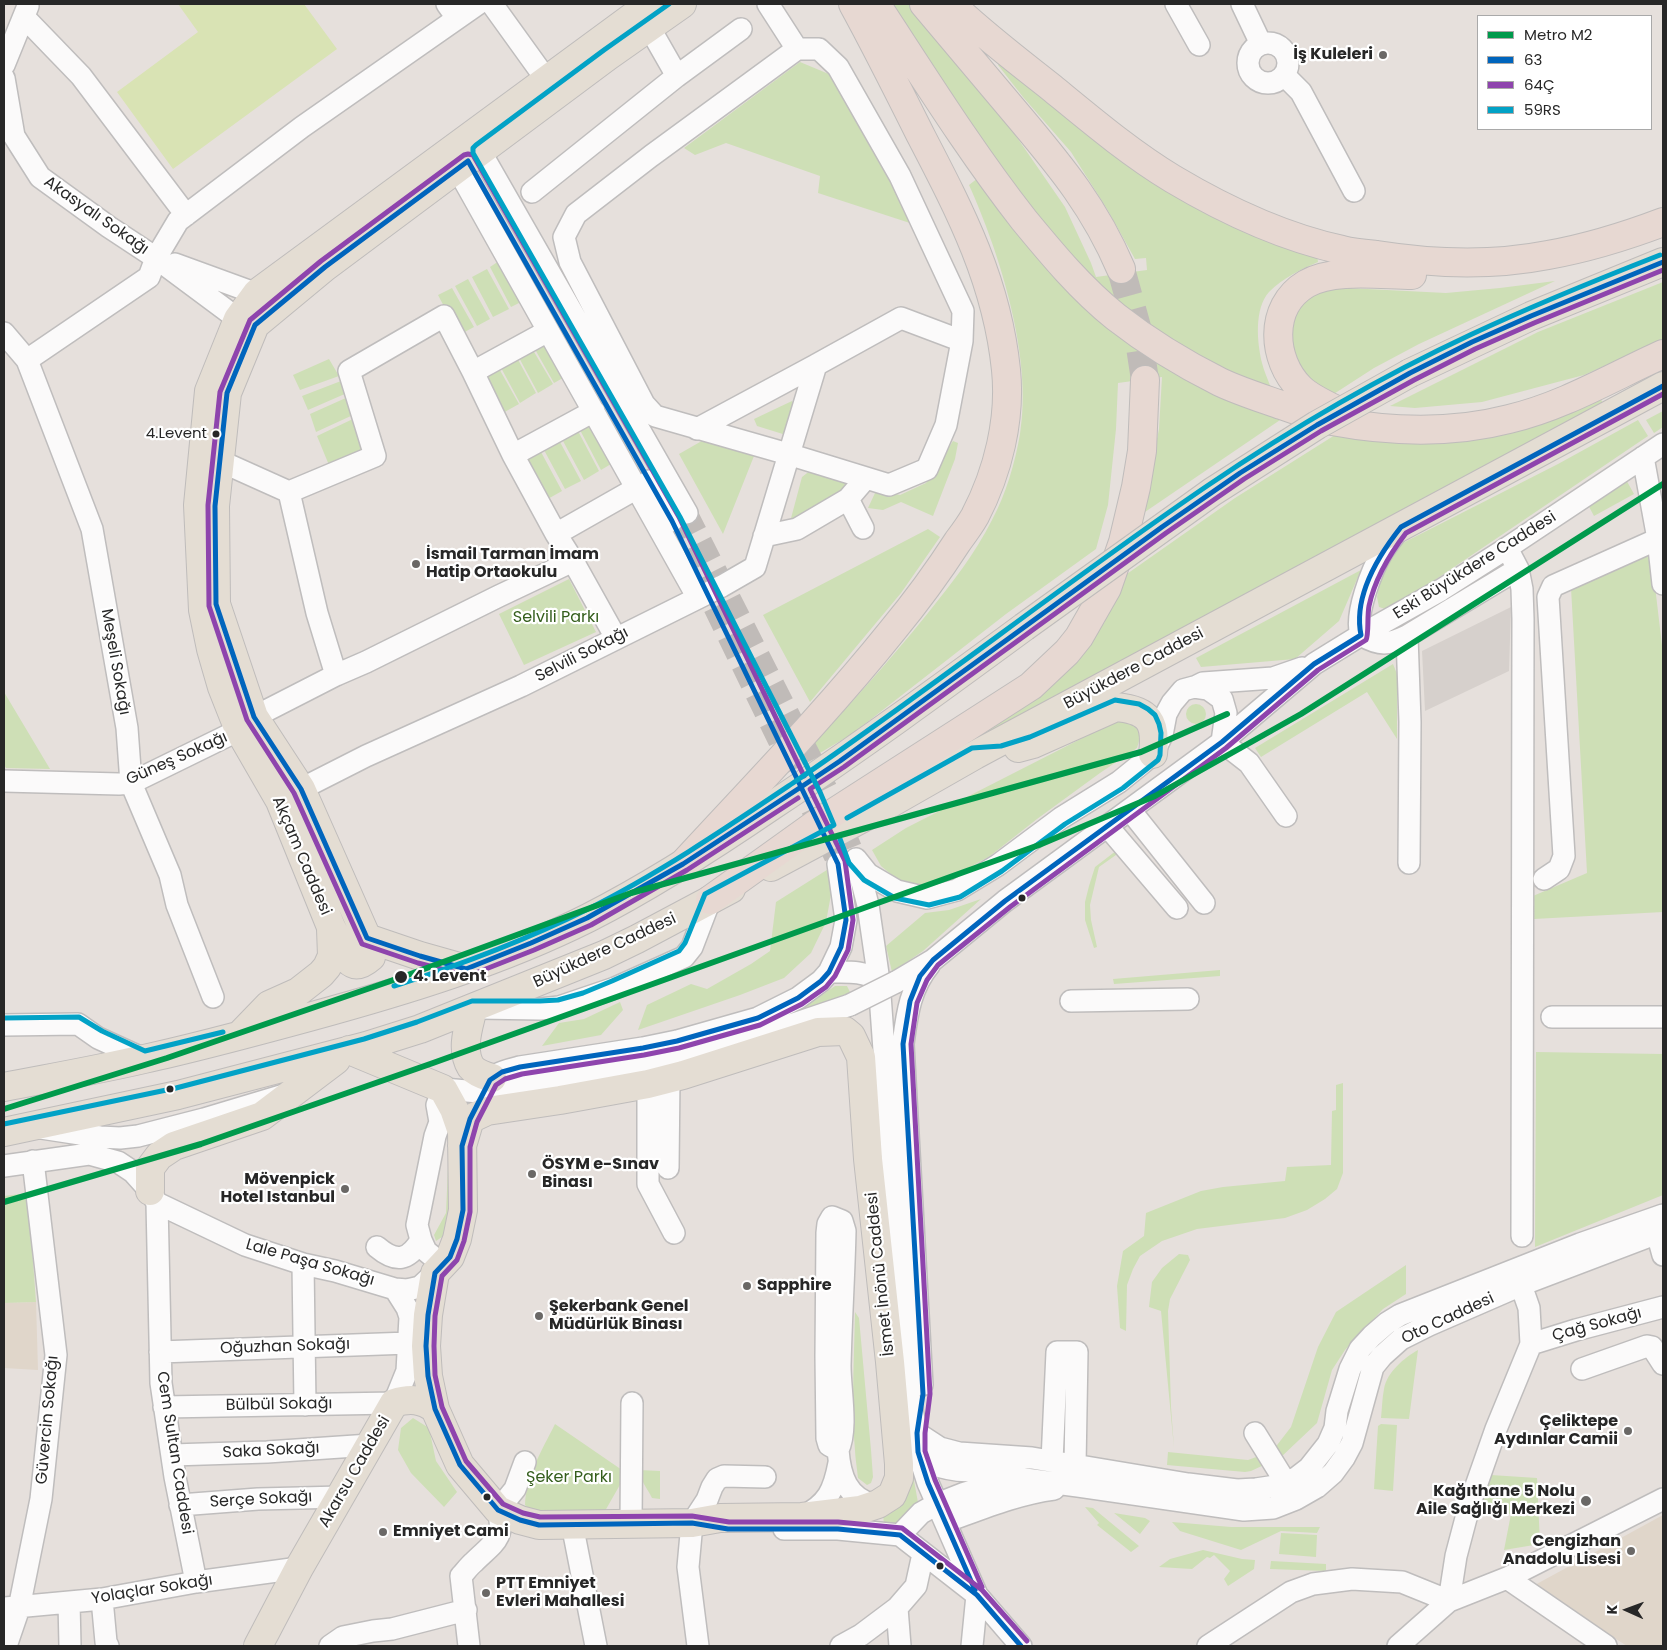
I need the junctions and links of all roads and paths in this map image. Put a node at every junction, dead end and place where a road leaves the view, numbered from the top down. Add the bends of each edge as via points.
1 (478, 4) edge
2 (492, 4) edge
3 (682, 4) edge
4 (768, 4) edge
5 (852, 4) edge
6 (876, 4) edge
7 (924, 4) edge
8 (951, 4) edge
9 (1176, 4) edge
10 (1242, 4) edge
11 (27, 10) edge
12 (452, 11) edge
13 (649, 15) edge
14 (741, 29) dead end
15 (1261, 44) junction
16 (1199, 45) dead end
17 (797, 49) junction
18 (4, 65) edge
19 (1284, 75) junction
20 (677, 76) junction
21 (4, 78) edge
22 (546, 80) junction
23 (466, 156) junction
24 (1354, 191) dead end
25 (532, 192) dead end
26 (1663, 214) edge
27 (186, 215) junction
28 (1663, 222) edge
29 (1591, 245) junction
30 (1548, 256) junction
31 (156, 258) junction
32 (1663, 262) edge
33 (1122, 269) tunnel mouth
34 (269, 298) junction
35 (238, 319) junction
36 (548, 331) junction
37 (4, 333) edge
38 (962, 341) junction
39 (1663, 354) edge
40 (27, 360) junction
41 (816, 365) junction
42 (473, 372) junction
43 (1145, 380) tunnel mouth
44 (1663, 386) edge
45 (594, 411) junction
46 (1380, 428) junction
47 (698, 429) junction
48 (1659, 449) edge
49 (788, 454) junction
50 (514, 455) junction
51 (220, 461) junction
52 (866, 478) junction
53 (637, 488) junction
54 (289, 492) junction
55 (848, 499) junction
56 (679, 517) tunnel mouth
57 (1401, 527) junction
58 (863, 528) dead end
59 (556, 534) junction
60 (764, 536) junction
61 (1658, 539) junction
62 (1507, 548) junction
63 (573, 561) junction
64 (1518, 569) junction
65 (1663, 584) edge
66 (698, 598) junction
67 (1361, 635) junction
68 (1407, 636) junction
69 (616, 638) junction
70 (1314, 664) junction
71 (336, 676) junction
72 (1194, 687) junction
73 (247, 724) junction
74 (1222, 742) junction
75 (1153, 754) junction
76 (975, 755) junction
77 (4, 781) edge
78 (131, 783) junction
79 (290, 795) junction
80 (1130, 810) junction
81 (1286, 816) dead end
82 (1108, 827) junction
83 (847, 862) junction
84 (1409, 863) dead end
85 (684, 864) junction
86 (1544, 879) dead end
87 (710, 900) junction
88 (1204, 902) dead end
89 (1177, 908) dead end
90 (331, 927) junction
91 (368, 938) junction
92 (933, 960) junction
93 (466, 969) junction
94 (829, 972) junction
95 (887, 982) junction
96 (214, 997) dead end
97 (1188, 1000) dead end
98 (1071, 1001) dead end
99 (472, 1008) junction
100 (1663, 1016) edge
101 (1552, 1017) dead end
102 (4, 1025) edge
103 (240, 1035) junction
104 (349, 1050) junction
105 (144, 1059) junction
106 (659, 1081) junction
107 (487, 1085) junction
108 (4, 1087) edge
109 (443, 1089) junction
110 (291, 1092) junction
111 (470, 1119) junction
112 (16, 1129) edge
113 (462, 1146) junction
114 (33, 1162) junction
115 (4, 1166) edge
116 (668, 1168) dead end
117 (154, 1197) junction
118 (1659, 1224) edge
119 (674, 1233) dead end
120 (1522, 1236) dead end
121 (421, 1240) junction
122 (377, 1247) dead end
123 (1663, 1255) edge
124 (303, 1264) junction
125 (439, 1269) junction
126 (1521, 1285) junction
127 (395, 1289) junction
128 (1663, 1307) edge
129 (417, 1344) junction
130 (1531, 1344) junction
131 (305, 1346) junction
132 (160, 1352) junction
133 (1067, 1352) dead end
134 (1663, 1364) edge
135 (1582, 1369) dead end
136 (1067, 1379) junction
137 (394, 1403) junction
138 (632, 1403) dead end
139 (305, 1405) junction
140 (164, 1407) junction
141 (435, 1409) junction
142 (917, 1433) junction
143 (1255, 1433) dead end
144 (370, 1445) junction
145 (172, 1455) junction
146 (838, 1456) junction
147 (1052, 1461) junction
148 (525, 1462) dead end
149 (1077, 1476) junction
150 (765, 1477) dead end
151 (1286, 1483) junction
152 (342, 1497) junction
153 (1663, 1499) edge
154 (180, 1505) junction
155 (874, 1505) junction
156 (498, 1510) junction
157 (934, 1513) junction
158 (802, 1517) junction
159 (631, 1523) junction
160 (572, 1524) junction
161 (692, 1524) junction
162 (900, 1535) junction
163 (923, 1554) junction
164 (300, 1568) junction
165 (1507, 1578) junction
166 (196, 1582) junction
167 (977, 1595) junction
168 (102, 1599) junction
169 (1449, 1601) junction
170 (69, 1602) junction
171 (11, 1608) edge
172 (898, 1608) junction
173 (466, 1610) junction
174 (1404, 1644) edge
175 (1594, 1644) edge
176 (6, 1646) edge
177 (70, 1646) edge
178 (108, 1646) edge
179 (258, 1646) edge
180 (330, 1646) edge
181 (469, 1646) edge
182 (596, 1646) edge
183 (698, 1646) edge
184 (840, 1646) edge
185 (900, 1646) edge
186 (972, 1646) edge
187 (1021, 1646) edge
188 (1208, 1646) edge

1 - 12 street
2 - 22 street
3 - 13 main road, Akçam Caddesi
4 - 17 street
5 - 85 highway via 941,175 984,268 1004,355 1005,427 990,480 975,516 923,592 827,709
6 - 46 highway via 1008,198 1065,268 1115,316 1160,348 1222,383 1331,421
7 - 33 highway via 1068,176 1100,225
8 - 30 highway via 1121,144 1217,204 1266,226 1342,250 1410,260 1476,262
9 - 16 street
10 - 15 street
11 - 18 street
11 - 27 street
12 - 27 street
13 - 20 street
13 - 22 main road, Akçam Caddesi
13 - 23 main road, Akçam Caddesi
14 - 20 street
15 - 19 street via 1268,42 1281,48 1288,60
15 - 19 street via 1250,52 1250,72 1266,82 1273,82
17 - 38 street via 819,49 838,67 896,168 963,311
17 - 47 street via 576,214 564,237 570,262 644,404 655,416
19 - 24 street via 1301,92
20 - 25 street
21 - 31 street, Akasyalı Sokağı via 14,136 40,177
22 - 23 main road, Akçam Caddesi
23 - 34 main road, Akçam Caddesi via 325,267
23 - 36 street
23 - 56 street
26 - 29 street
27 - 31 street via 178,221
28 - 29 highway
29 - 30 highway
30 - 46 highway via 1520,268 1496,272 1450,276 1341,274 1306,284 1293,296 1283,311 1278,330 1278,350 1285,368 1300,388 1316,399
31 - 34 street
31 - 35 street, Akasyalı Sokağı
31 - 40 street via 149,277
32 - 85 main road, bridge via 1531,316 1410,373 1317,425 1212,492 840,761
34 - 35 main road, Akçam Caddesi
34 - 51 main road, Akçam Caddesi via 227,393
35 - 73 main road, Akçam Caddesi via 209,392 198,505 203,610 211,648 222,687
36 - 42 street
36 - 45 street
37 - 40 street, Meşeli Sokağı
38 - 41 street via 901,318
38 - 52 street via 946,425 927,469 889,485
39 - 46 highway via 1540,411 1479,426
40 - 78 street, Meşeli Sokağı via 92,529 127,728
41 - 47 street
41 - 49 street, Selvili Sokağı
42 - 50 street
42 - 54 street via 444,316 349,371 376,456
43 - 87 highway via 1142,451 1123,542 1107,588 1067,652 1031,686 816,824
44 - 57 main road, Büyükdere Caddesi
45 - 50 street
45 - 53 street
47 - 49 street
48 - 61 street
48 - 62 street, Eski Büyükdere Caddesi
49 - 52 street
49 - 60 street, Selvili Sokağı
50 - 59 street
51 - 54 street
51 - 73 main road, Akçam Caddesi via 215,506 216,604
52 - 55 street
53 - 59 street
53 - 66 street
54 - 71 street via 317,613
55 - 58 street
55 - 60 street via 797,529
57 - 67 street via 1382,552 1370,579 1359,618
57 - 76 main road, Büyükdere Caddesi
59 - 63 street
60 - 66 street, Selvili Sokağı via 755,568
61 - 65 street
61 - 86 street via 1553,586 1548,597 1564,856 1559,869
62 - 64 street
62 - 67 street, Eski Büyükdere Caddesi
63 - 69 street
63 - 71 street, Güneş Sokağı
64 - 68 street
64 - 120 street via 1524,620
66 - 69 street, Selvili Sokağı
67 - 68 street via 1384,643 1393,643
67 - 70 street, Eski Büyükdere Caddesi
68 - 84 street
69 - 79 street, Selvili Sokağı
70 - 72 street via 1273,678 1203,683
70 - 74 street, Eski Büyükdere Caddesi
71 - 73 street, Güneş Sokağı
72 - 74 street via 1208,689 1222,699 1226,712
72 - 75 street via 1183,690 1172,702
73 - 78 street, Güneş Sokağı
73 - 79 main road, Akçam Caddesi
74 - 80 street, Eski Büyükdere Caddesi
74 - 81 street via 1249,763
75 - 76 main road via 1155,738 1147,718 1131,708 1116,707 1033,744 1002,753
75 - 83 street via 1119,782 957,890 928,898 897,891
76 - 87 main road, Büyükdere Caddesi
77 - 78 street, Güneş Sokağı
78 - 96 street, Meşeli Sokağı via 170,875 177,905
79 - 90 main road, Akçam Caddesi
79 - 91 main road, Akçam Caddesi
80 - 82 street, Eski Büyükdere Caddesi
80 - 88 street
82 - 89 street
82 - 92 street, Eski Büyükdere Caddesi via 1005,901
83 - 94 street via 846,920 841,947
83 - 95 street, İsmet İnönü Caddesi via 868,905
85 - 93 main road via 587,918
87 - 99 main road, Büyükdere Caddesi via 604,955
87 - 99 street via 692,947 684,956 633,980 559,1008
90 - 91 main road, Akçam Caddesi via 351,964 359,965 371,957
90 - 103 main road via 332,956 322,974 298,992 269,1005
91 - 93 main road
92 - 95 street, Eski Büyükdere Caddesi
92 - 142 street via 920,976 910,1001 904,1044 923,1394
93 - 103 main road via 401,991
94 - 95 street via 865,974
94 - 107 street via 798,998 758,1018 677,1041 520,1067 502,1072
95 - 107 street, Eski Büyükdere Caddesi, bridge via 850,1005 690,1059 491,1093
95 - 142 street, İsmet İnönü Caddesi via 909,1396
97 - 98 street
99 - 104 main road, Büyükdere Caddesi via 420,1029
99 - 107 main road via 466,1043 468,1055 471,1067
100 - 101 street
102 - 105 street via 78,1024 98,1038
103 - 105 main road
104 - 109 main road
104 - 110 main road
104 - 112 main road, Büyükdere Caddesi via 178,1095
105 - 108 main road
106 - 111 main road, İsmet İnönü Caddesi via 487,1111
106 - 116 street
106 - 119 street via 648,1184
106 - 155 main road, İsmet İnönü Caddesi via 818,1032 844,1032 855,1043 861,1056 868,1159 899,1464 899,1478 892,1495
107 - 109 street, Eski Büyükdere Caddesi
107 - 111 street
109 - 113 main road via 460,1123
109 - 121 street via 438,1105 440,1122 418,1225
110 - 112 street via 204,1120 138,1136 100,1137
110 - 117 main road via 262,1116 174,1146 158,1156 150,1168
111 - 113 main road
113 - 125 main road, Akarsu Caddesi via 463,1210 450,1257
114 - 115 street
114 - 117 street via 89,1154 118,1162 133,1172
114 - 171 street, Güvercin Sokağı via 56,1355 41,1499
117 - 124 street, Lale Paşa Sokağı via 245,1245
117 - 132 street, Cem Sultan Caddesi
118 - 123 street
118 - 126 street, Oto Caddesi
118 - 151 street via 1580,1244 1387,1323 1360,1349 1350,1368 1328,1444 1309,1468
121 - 122 street via 414,1251 403,1257 393,1258
121 - 125 street
124 - 127 street, Lale Paşa Sokağı
124 - 131 street
125 - 127 street, Lale Paşa Sokağı via 420,1287
125 - 129 main road, Akarsu Caddesi
126 - 130 street, Çağ Sokağı via 1529,1308
126 - 149 street, Oto Caddesi via 1429,1324 1401,1340 1382,1356 1373,1367 1352,1443 1344,1458 1333,1474 1317,1488 1296,1499 1272,1508 1244,1510
127 - 129 street, Akarsu Caddesi via 407,1308
128 - 130 street, Çağ Sokağı
129 - 131 street, Oğuzhan Sokağı
129 - 137 street, Akarsu Caddesi
129 - 141 main road
130 - 169 street, Çağ Sokağı via 1470,1503 1456,1556
131 - 132 street, Oğuzhan Sokağı
131 - 139 street
132 - 140 street, Cem Sultan Caddesi
133 - 136 street
134 - 135 street via 1647,1346
136 - 147 street
136 - 149 street
137 - 139 street, Bülbül Sokağı
137 - 141 main road via 411,1399
137 - 144 main road, Akarsu Caddesi
138 - 159 street
139 - 140 street, Bülbül Sokağı
140 - 145 street, Cem Sultan Caddesi
141 - 156 main road via 460,1465
142 - 147 street via 940,1448 959,1453
142 - 149 street via 933,1464 944,1469 961,1471 1045,1466
142 - 157 street, İsmet İnönü Caddesi via 918,1452
143 - 151 street
144 - 145 street, Saka Sokağı
144 - 152 main road, Akarsu Caddesi
145 - 154 street, Cem Sultan Caddesi
146 - 146 street via 842,1442 840,1367 845,1231 842,1221 832,1217 827,1233 827,1438
146 - 155 street via 849,1490 865,1503
146 - 158 street via 836,1478 829,1496 814,1511
147 - 149 street
148 - 156 street via 515,1489
149 - 151 street via 1237,1490
149 - 157 street via 1002,1501
150 - 161 street via 724,1476 717,1479
152 - 154 street, Serçe Sokağı
152 - 164 main road, Akarsu Caddesi
153 - 165 street
154 - 166 street, Cem Sultan Caddesi
155 - 158 main road, İsmet İnönü Caddesi via 860,1510
156 - 160 main road, İsmet İnönü Caddesi via 539,1524
156 - 173 street via 501,1531 497,1540 461,1576
157 - 162 street
157 - 167 street, İsmet İnönü Caddesi
158 - 161 main road, İsmet İnönü Caddesi via 720,1518
159 - 160 main road, İsmet İnönü Caddesi
159 - 161 main road, İsmet İnönü Caddesi
160 - 182 street
161 - 162 street via 728,1529 838,1530
161 - 183 street via 688,1567
162 - 163 street, İsmet İnönü Caddesi
163 - 167 street, İsmet İnönü Caddesi
163 - 172 street via 916,1586
164 - 166 street, Yolaçlar Sokağı
164 - 179 main road, Akarsu Caddesi
165 - 169 street
165 - 175 street
166 - 168 street, Yolaçlar Sokağı
167 - 186 street
167 - 187 street, İsmet İnönü Caddesi
168 - 170 street, Yolaçlar Sokağı
168 - 178 street
169 - 174 street
169 - 188 street via 1402,1582 1366,1578 1312,1584 1291,1592
170 - 171 street, Yolaçlar Sokağı
170 - 177 street
171 - 176 street, Güvercin Sokağı
172 - 184 street
172 - 185 street
173 - 180 street via 392,1629 343,1637
173 - 181 street

